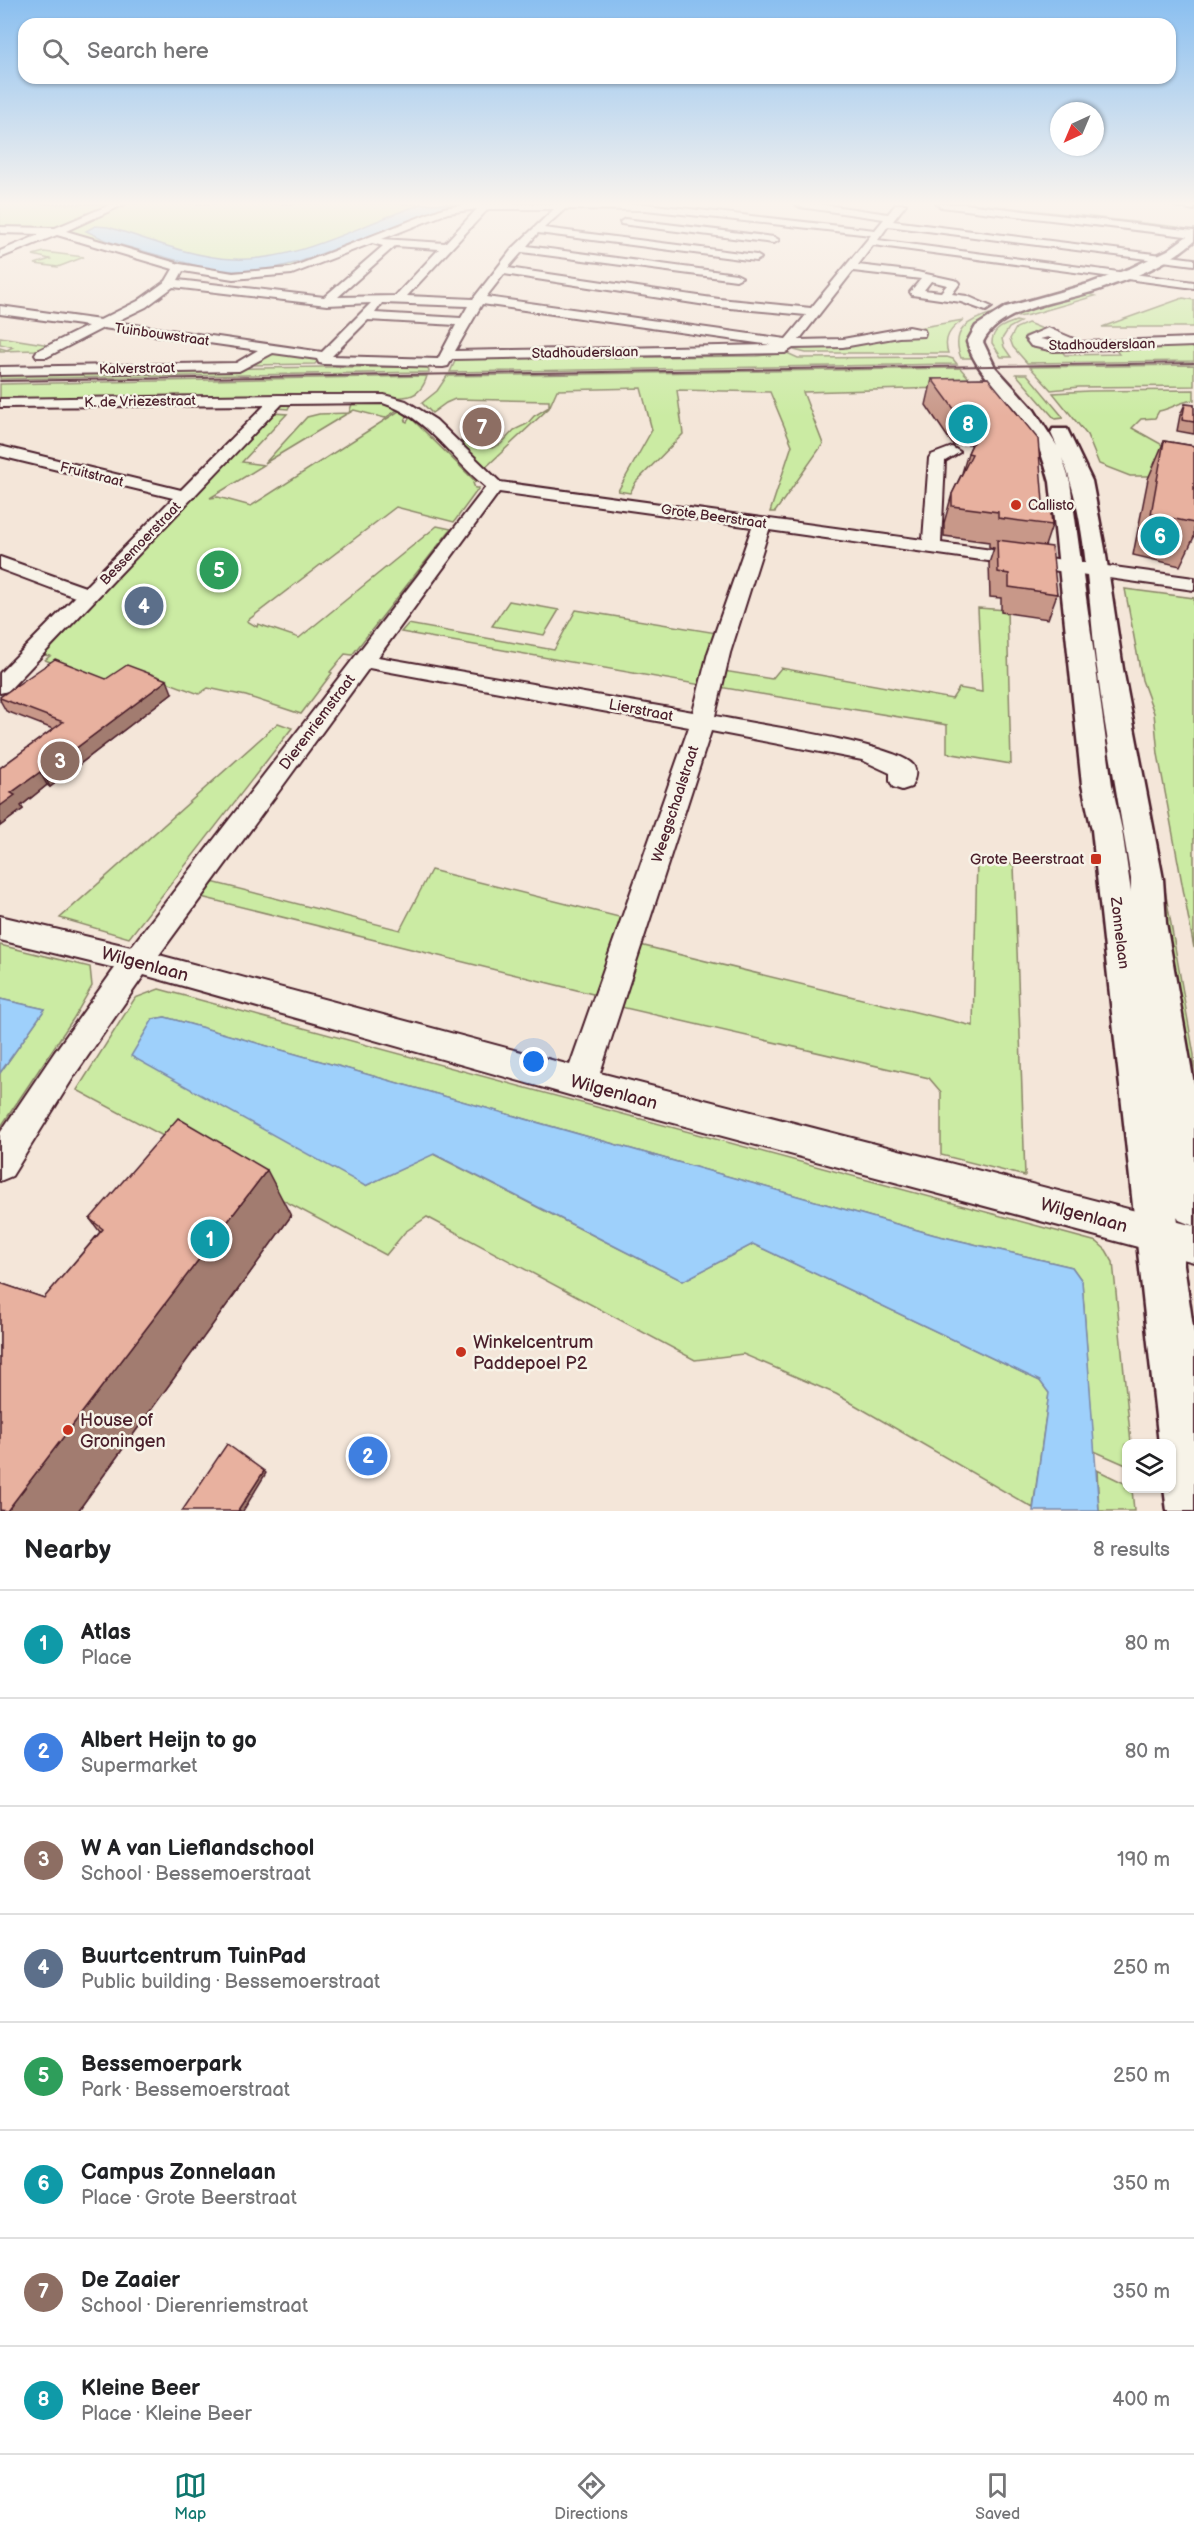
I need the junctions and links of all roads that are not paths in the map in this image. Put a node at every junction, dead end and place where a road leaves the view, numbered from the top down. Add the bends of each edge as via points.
1 (175, 275) edge
2 (224, 275) edge
3 (251, 275) edge
4 (283, 275) edge
5 (357, 275) edge
6 (422, 275) edge
7 (498, 275) edge
8 (536, 275) edge
9 (661, 275) edge
10 (739, 275) edge
11 (844, 275) edge
12 (912, 275) edge
13 (1116, 275) edge
14 (1127, 275) edge
15 (1159, 275) edge
16 (547, 276) joint
17 (1124, 276) junction
18 (1149, 279) junction
19 (171, 283) junction
20 (1194, 285) edge
21 (724, 289) junction
22 (242, 291) junction
23 (398, 299) junction
24 (381, 300) junction
25 (327, 301) junction
26 (479, 301) junction
27 (986, 307) dead end
28 (0, 310) edge
29 (814, 312) junction
30 (367, 316) junction
31 (466, 322) junction
32 (97, 325) junction
33 (1048, 332) dead end
34 (898, 333) dead end
35 (1194, 342) edge
36 (790, 344) junction
37 (270, 349) junction
38 (42, 354) dead end
39 (324, 358) junction
40 (445, 359) junction
41 (0, 371) edge
42 (1003, 375) junction
43 (279, 399) junction
44 (0, 404) edge
45 (0, 451) edge
46 (945, 455) dead end
47 (495, 486) junction
48 (185, 496) junction
49 (762, 523) junction
50 (932, 548) junction
51 (0, 564) edge
52 (1071, 567) junction
53 (1096, 570) junction
54 (1194, 584) edge
55 (88, 595) junction
56 (364, 661) junction
57 (0, 686) edge
58 (702, 722) junction
59 (902, 781) dead end
60 (0, 928) edge
61 (137, 961) junction
62 (580, 1083) junction
63 (0, 1164) edge
64 (1194, 1205) edge
65 (1176, 1239) edge
66 (1193, 1511) edge

1 - 19 street
2 - 3 street
4 - 22 street
5 - 25 street
6 - 23 street
7 - 26 street
8 - 16 street
9 - 21 street
10 - 21 street
11 - 29 street
12 - 27 street via 954,283 944,296
13 - 17 street
14 - 17 street
15 - 18 street
16 - 21 street
17 - 18 street
17 - 42 street via 1014,309 986,325 977,333 978,352
18 - 20 street
18 - 42 street via 994,328 990,344
19 - 22 street
19 - 32 street via 142,304
21 - 29 street
22 - 25 street
23 - 24 street
23 - 26 street
24 - 25 street
24 - 30 street
26 - 31 street
26 - 36 street
28 - 32 street, Tuinbouwstraat
29 - 36 street
30 - 31 street
30 - 39 street
31 - 40 street
32 - 37 street, Tuinbouwstraat
32 - 38 street
33 - 35 street, Stadhouderslaan via 1032,340 1049,346
34 - 36 street via 843,343
36 - 40 street, Stadhouderslaan via 782,350
37 - 39 street, Tuinbouwstraat
37 - 41 street, Kalverstraat via 239,367
39 - 40 street, Tuinbouwstraat
42 - 52 street, Zonnelaan via 1056,465
42 - 53 street, Zonnelaan via 1051,420 1062,436 1078,470
43 - 44 street, K. de Vriezestraat
43 - 47 street via 367,398 401,402 418,413
43 - 48 street, Bessemoerstraat
45 - 48 street, Fruitstraat
46 - 50 street
47 - 49 street, Grote Beerstraat
47 - 56 street, Dierenriemstraat
48 - 55 street, Bessemoerstraat
49 - 50 street, Grote Beerstraat
49 - 58 street, Weegschaalstraat via 719,653
50 - 52 street, Grote Beerstraat
51 - 55 street
52 - 53 street, Grote Beerstraat
52 - 65 street, Zonnelaan via 1097,785
53 - 54 street, Grote Beerstraat
53 - 64 street, Zonnelaan via 1147,879 1149,923
55 - 57 street, Bessemoerstraat
56 - 58 street, Lierstraat
56 - 61 street, Dierenriemstraat
58 - 59 street, Lierstraat via 868,753 903,769
58 - 62 street, Weegschaalstraat
60 - 61 street, Wilgenlaan
61 - 62 street, Wilgenlaan
61 - 63 street, Dierenriemstraat
62 - 65 street, Wilgenlaan
65 - 66 street, Zonnelaan

